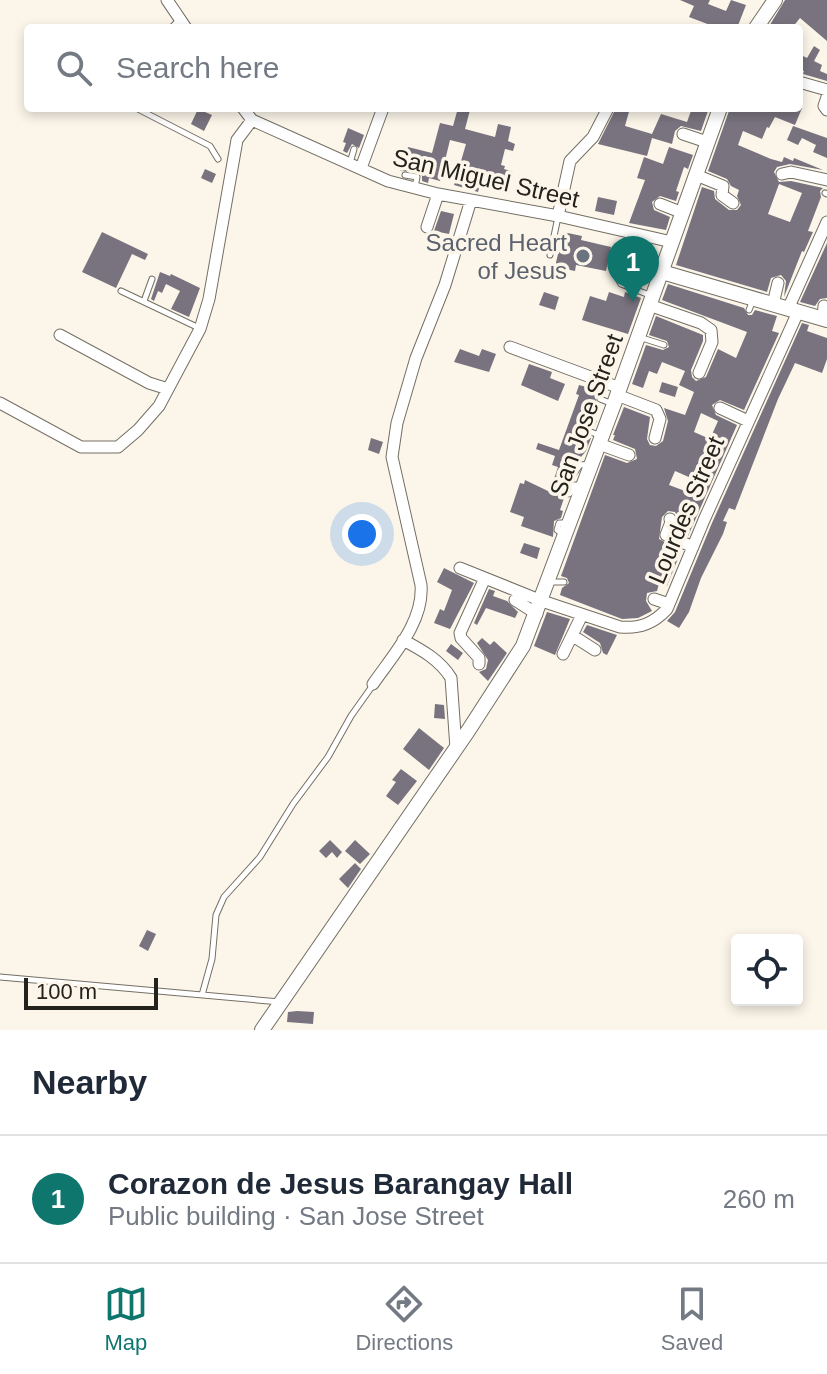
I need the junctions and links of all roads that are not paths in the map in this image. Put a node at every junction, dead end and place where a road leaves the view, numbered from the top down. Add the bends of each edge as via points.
1 (167, 0) edge
2 (775, 0) edge
3 (179, 24) edge
4 (759, 24) edge
5 (803, 83) edge
6 (827, 89) edge
7 (827, 97) edge
8 (827, 110) edge
9 (144, 112) edge
10 (246, 112) edge
11 (381, 112) edge
12 (606, 112) edge
13 (718, 112) edge
14 (252, 120) junction
15 (683, 134) dead end
16 (707, 142) junction
17 (354, 149) dead end
18 (218, 159) dead end
19 (355, 166) junction
20 (782, 174) dead end
21 (405, 175) dead end
22 (696, 175) junction
23 (827, 180) edge
24 (415, 188) junction
25 (438, 194) junction
26 (471, 200) junction
27 (733, 203) dead end
28 (660, 204) dead end
29 (683, 213) junction
30 (558, 216) junction
31 (822, 224) edge
32 (427, 227) dead end
33 (672, 242) junction
34 (621, 253) dead end
35 (550, 255) dead end
36 (662, 272) junction
37 (152, 279) dead end
38 (778, 283) dead end
39 (121, 291) dead end
40 (651, 300) junction
41 (144, 301) junction
42 (773, 304) junction
43 (793, 310) junction
44 (825, 315) edge
45 (200, 329) junction
46 (60, 335) dead end
47 (638, 337) junction
48 (664, 345) dead end
49 (510, 347) dead end
50 (699, 373) dead end
51 (168, 389) junction
52 (613, 397) junction
53 (0, 403) edge
54 (720, 408) dead end
55 (748, 421) junction
56 (581, 428) dead end
57 (655, 438) dead end
58 (601, 440) junction
59 (629, 455) dead end
60 (592, 464) junction
61 (575, 472) dead end
62 (583, 488) junction
63 (568, 491) dead end
64 (674, 520) dead end
65 (696, 551) junction
66 (460, 568) dead end
67 (485, 578) junction
68 (654, 599) dead end
69 (515, 600) dead end
70 (669, 604) junction
71 (539, 607) junction
72 (582, 615) junction
73 (573, 636) junction
74 (403, 640) junction
75 (595, 650) dead end
76 (563, 654) dead end
77 (479, 664) dead end
78 (373, 684) joint
79 (456, 748) junction
80 (0, 977) edge
81 (202, 995) junction
82 (281, 1002) junction
83 (262, 1030) edge

1 - 3 street
2 - 4 street
5 - 6 street
7 - 8 street
9 - 18 lane via 210,146
10 - 14 street
11 - 19 street
12 - 30 street via 593,137 570,161
13 - 16 street, San Jose Street
14 - 19 street, San Miguel Street
14 - 45 street via 237,140
15 - 16 street
16 - 22 street, San Jose Street
17 - 19 lane
19 - 24 street, San Miguel Street
20 - 23 street
21 - 24 lane via 417,177
22 - 27 street via 723,186 722,195
22 - 29 street, San Jose Street via 685,193
24 - 25 street, San Miguel Street
25 - 26 street, San Miguel Street
25 - 32 street
26 - 30 street, San Miguel Street
26 - 74 street via 397,423 392,457 423,601
28 - 29 street
29 - 33 street, San Jose Street
30 - 33 street, San Miguel Street
30 - 35 lane
31 - 43 street, Lourdes Street
33 - 36 street, San Jose Street
34 - 40 lane via 621,284
36 - 40 street, San Jose Street
36 - 42 street via 751,304
37 - 41 lane
38 - 42 street
39 - 41 lane
40 - 47 street, San Jose Street
40 - 50 street via 711,330 712,342
41 - 45 lane
42 - 43 street
43 - 44 street
43 - 55 street, Lourdes Street
45 - 51 street
46 - 51 street
47 - 48 lane
47 - 52 street, San Jose Street
49 - 52 street
51 - 53 street via 138,430 111,448 81,447
52 - 57 street via 656,410 660,419
52 - 58 street, San Jose Street
54 - 55 street
55 - 65 street, Lourdes Street
56 - 58 lane
58 - 59 street
58 - 60 street, San Jose Street
60 - 61 lane
60 - 62 street, San Jose Street
62 - 63 street
62 - 71 street, San Jose Street via 568,530 554,548 557,582
64 - 65 street via 667,536
65 - 70 street, Lourdes Street
66 - 67 street, Lourdes Street
67 - 71 street, Lourdes Street
67 - 77 street via 460,633
68 - 70 street
69 - 71 street
70 - 72 street, Lourdes Street via 657,619 633,628
71 - 72 street, Lourdes Street
71 - 79 street, San Jose Street via 523,646
72 - 73 street
73 - 75 street
73 - 76 street
74 - 78 street
74 - 79 street via 430,656 451,678
78 - 81 lane via 260,857 224,897
79 - 82 street, San Jose Street
80 - 81 lane
81 - 82 lane
82 - 83 street, San Jose Street

